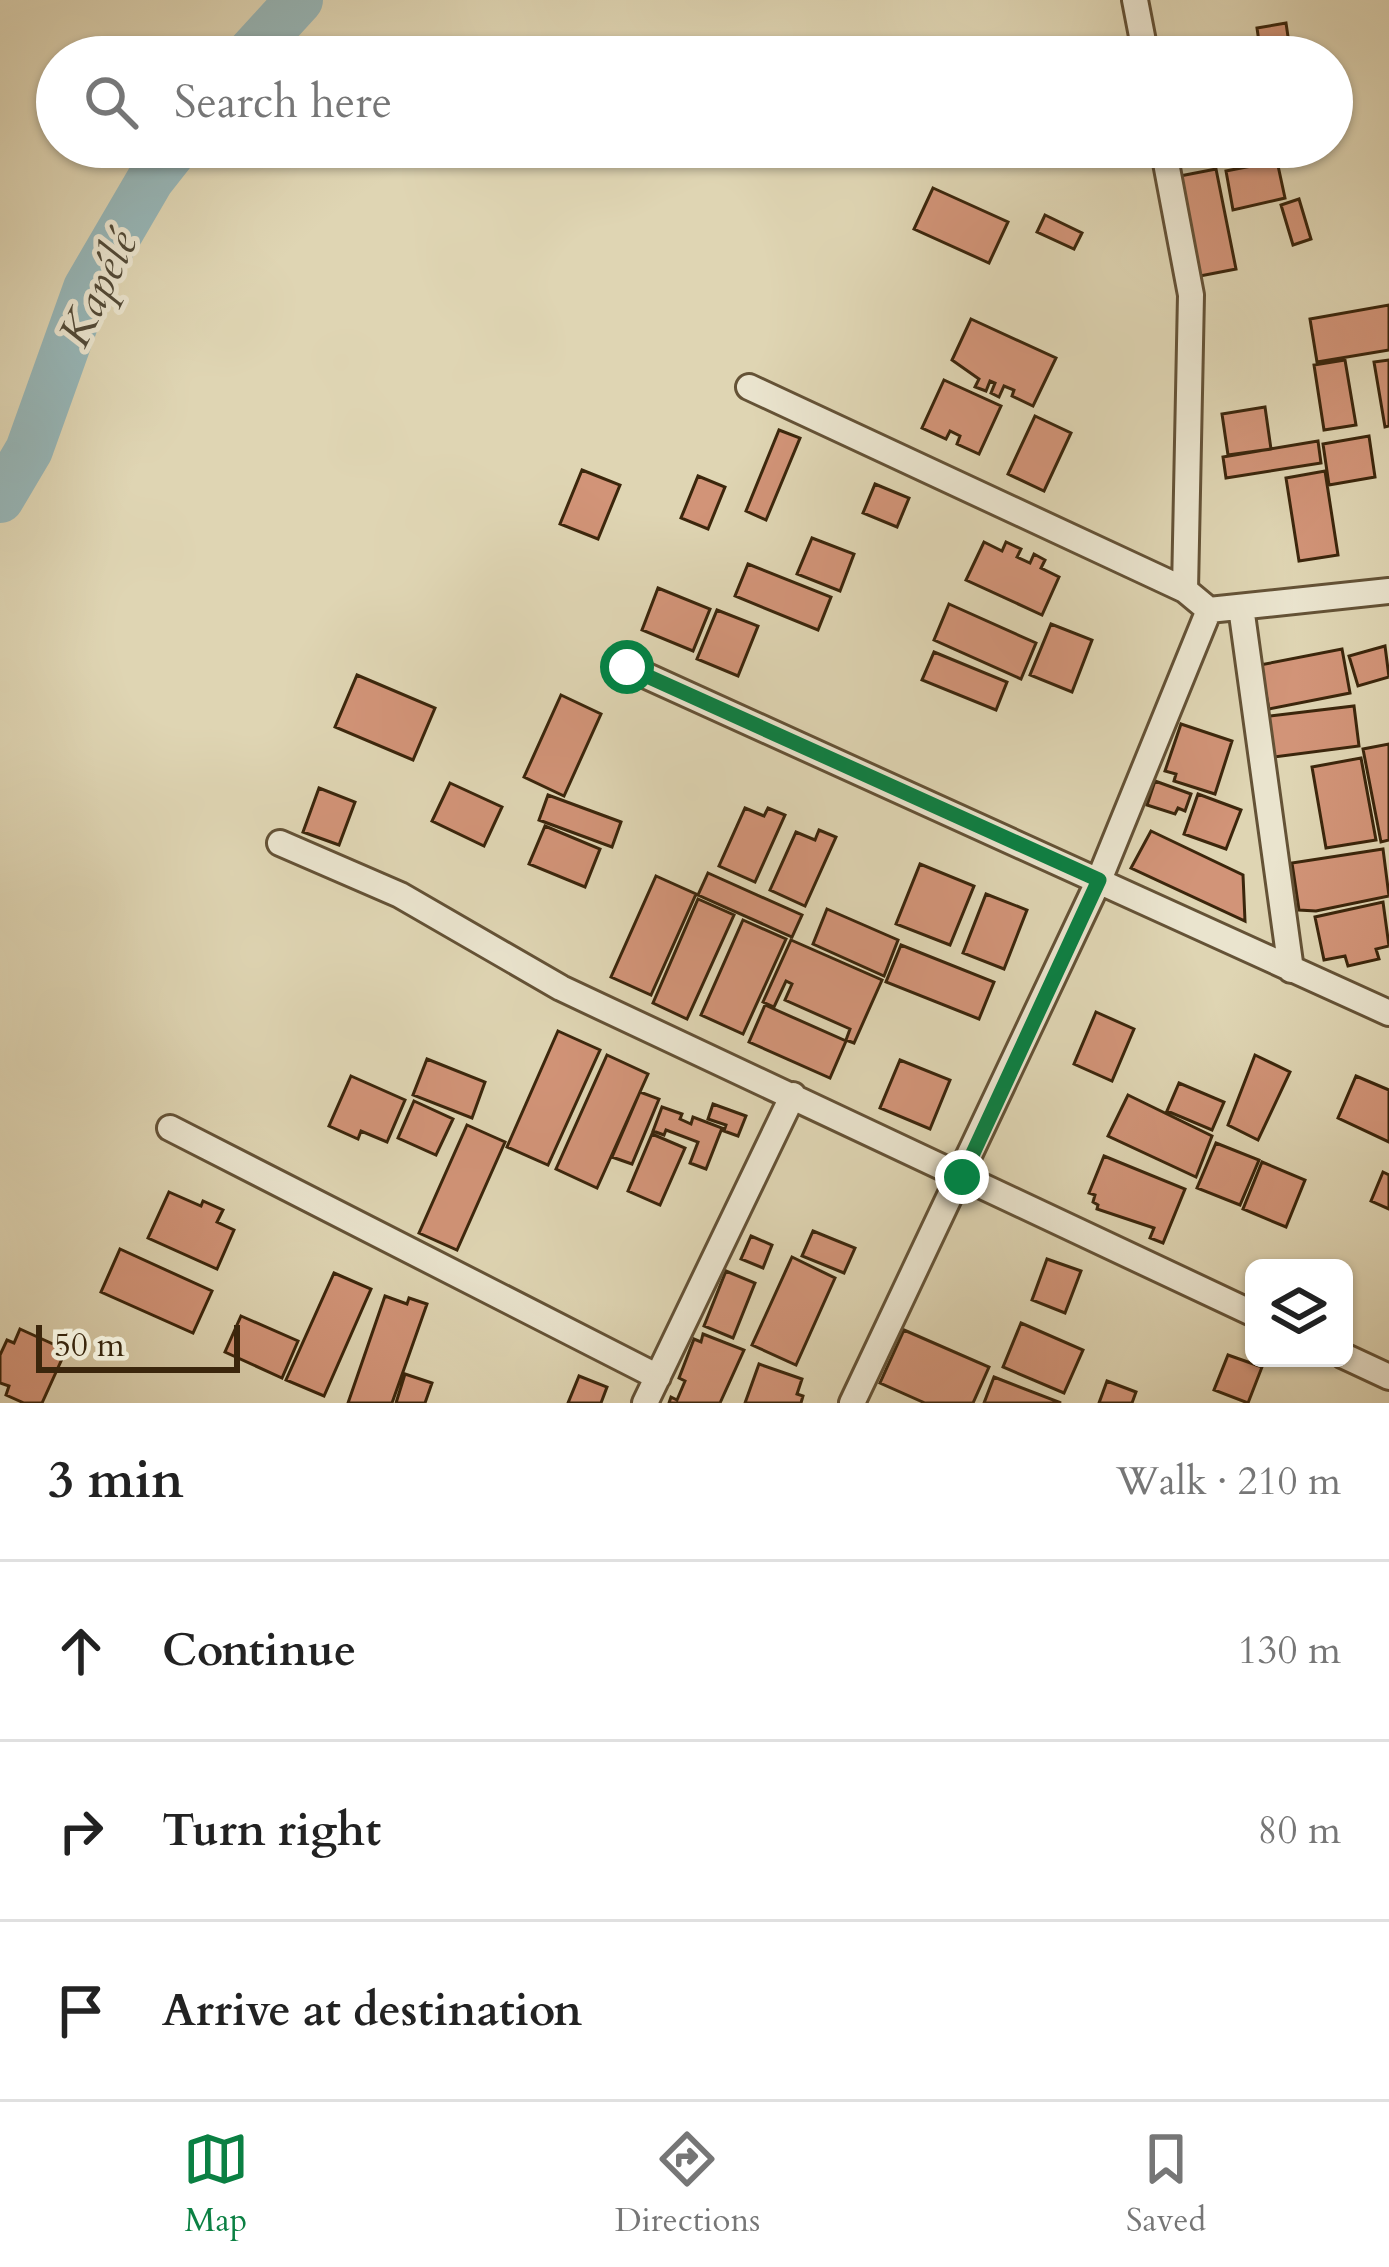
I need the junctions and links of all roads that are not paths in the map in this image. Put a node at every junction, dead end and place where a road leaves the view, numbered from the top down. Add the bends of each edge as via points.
1 (1136, 0) edge
2 (1142, 36) edge
3 (1167, 168) edge
4 (749, 387) dead end
5 (1185, 590) junction
6 (1389, 591) edge
7 (1241, 607) junction
8 (1209, 610) junction
9 (627, 667) dead end
10 (280, 843) dead end
11 (1099, 880) junction
12 (1291, 970) junction
13 (1389, 1013) edge
14 (793, 1095) junction
15 (170, 1127) dead end
16 (962, 1177) junction
17 (1245, 1309) edge
18 (1353, 1360) edge
19 (658, 1377) junction
20 (1389, 1377) edge
21 (645, 1403) edge
22 (851, 1403) edge

1 - 2 street
3 - 5 street via 1191,295
4 - 5 street
5 - 8 street
6 - 7 street
7 - 8 street
7 - 12 street
8 - 11 street
9 - 11 street
10 - 14 street via 400,895 562,988
11 - 12 street
11 - 16 street
12 - 13 street
14 - 16 street
14 - 19 street
15 - 19 street
16 - 17 street
16 - 22 street
18 - 20 street
19 - 21 street

